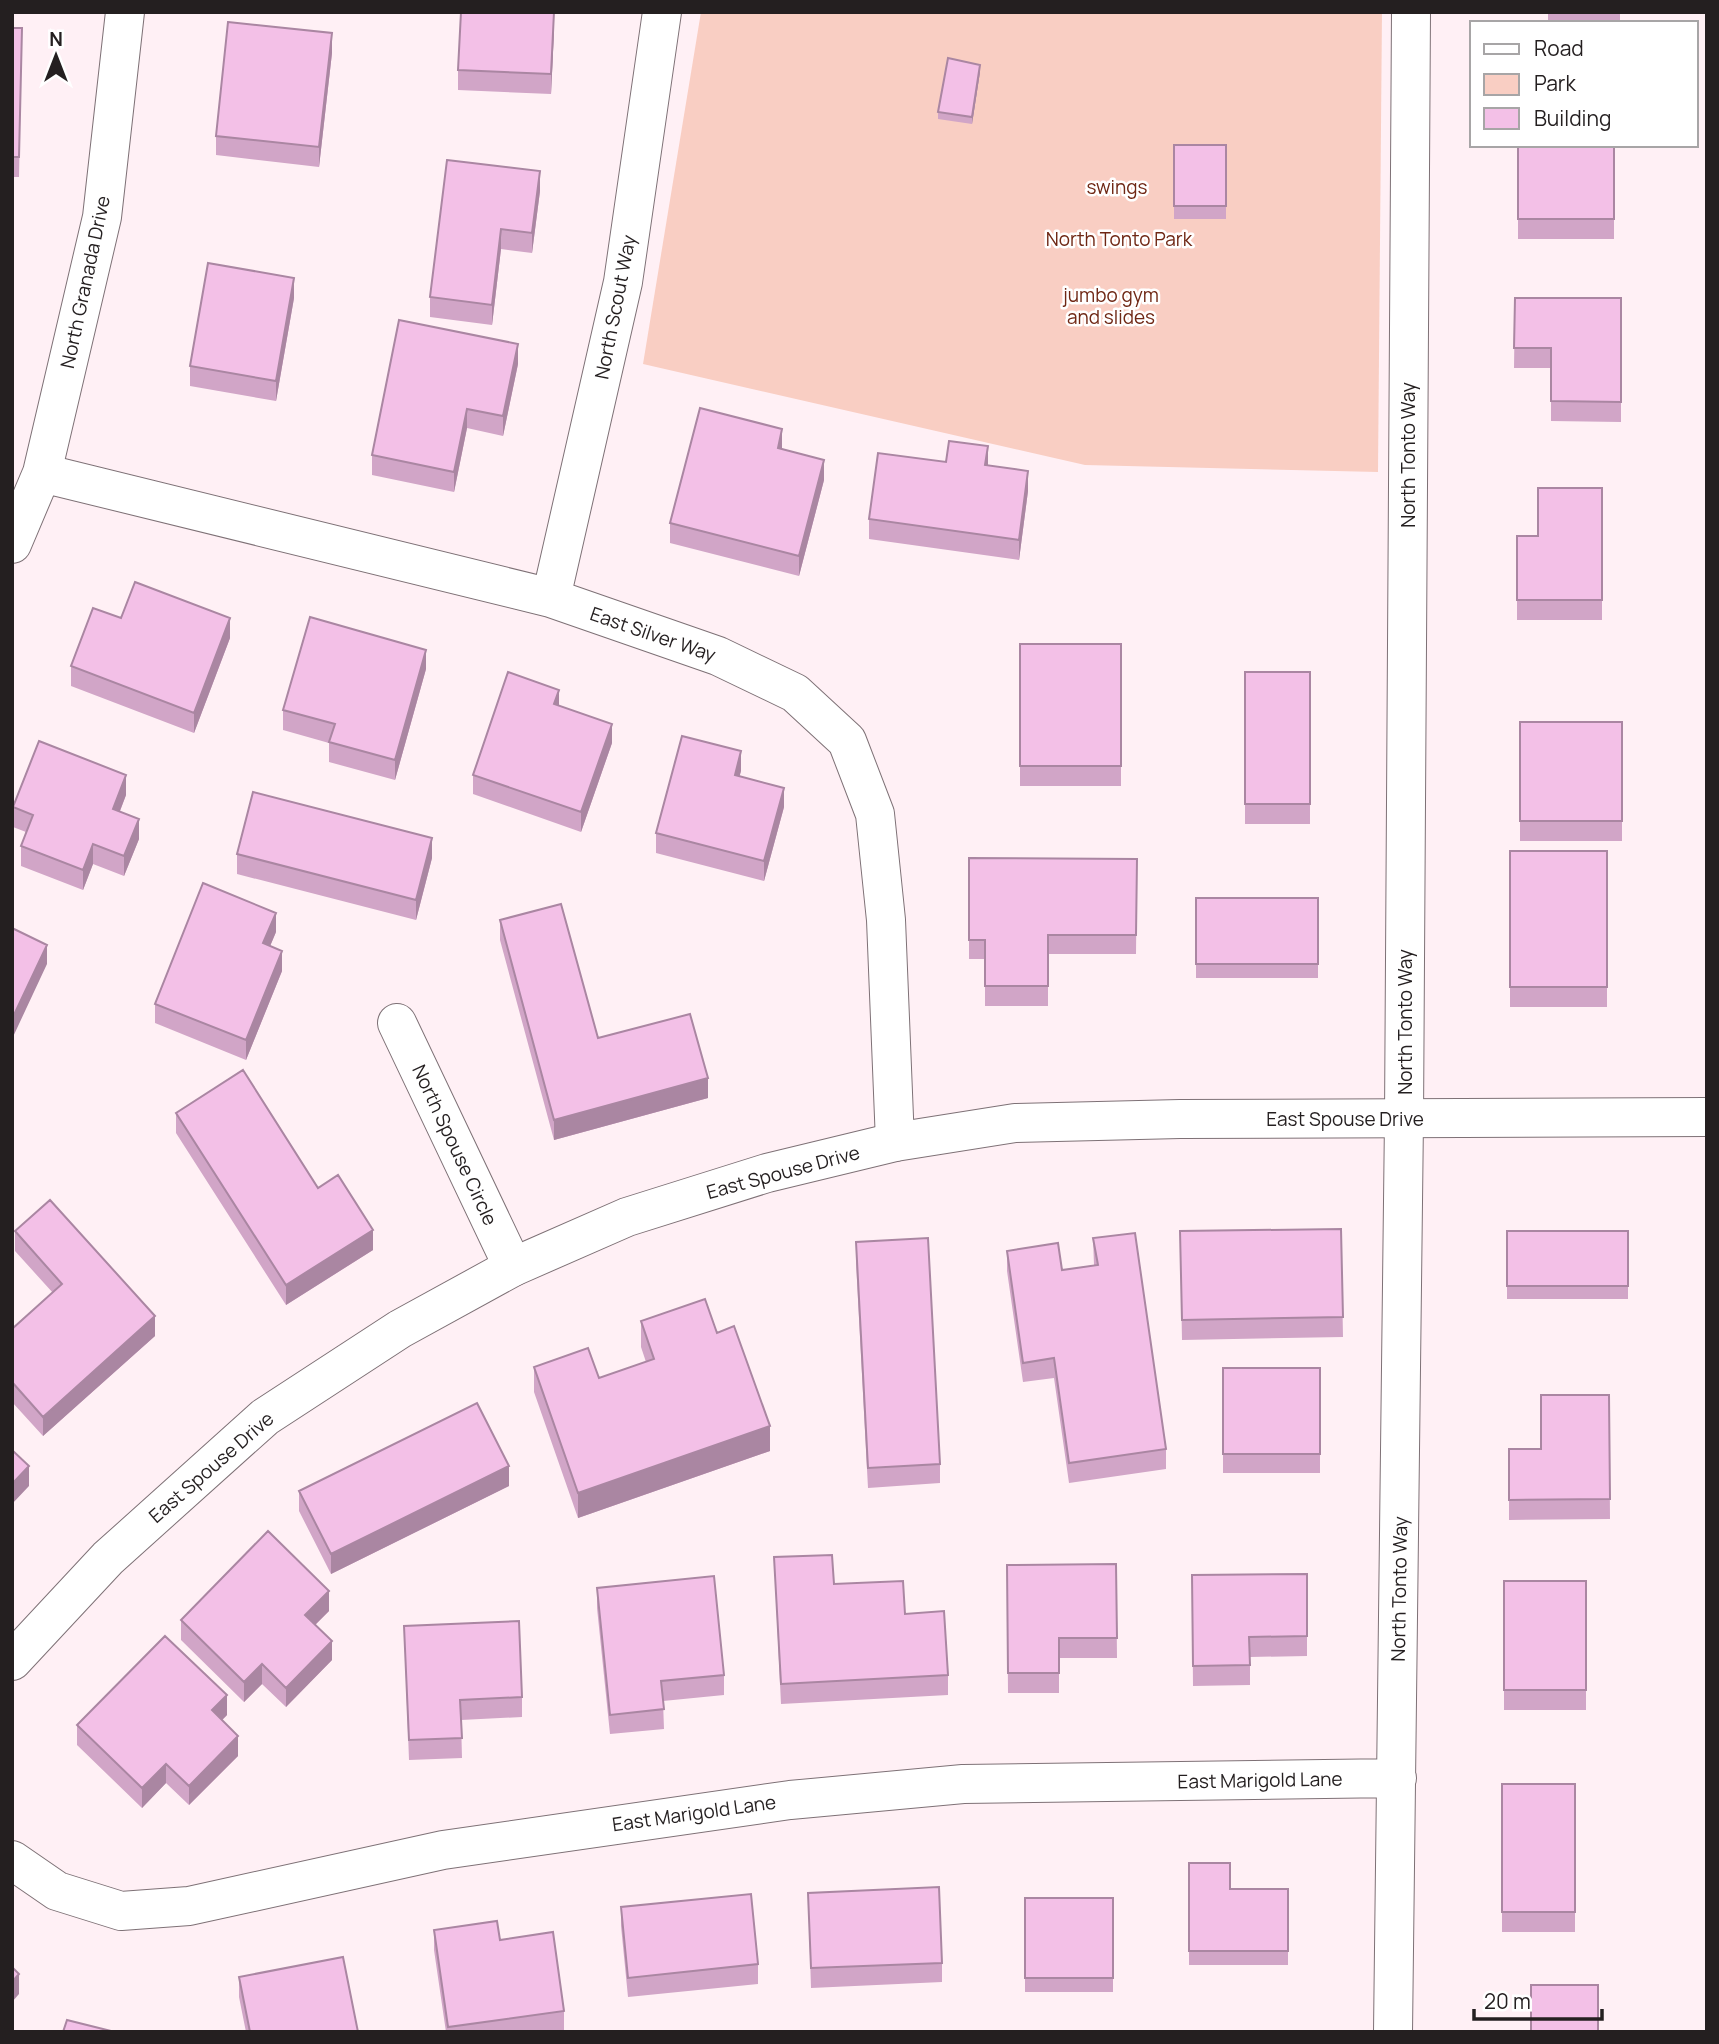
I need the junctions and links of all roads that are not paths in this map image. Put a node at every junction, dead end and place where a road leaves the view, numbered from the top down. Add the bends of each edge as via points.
1 (125, 12) edge
2 (662, 12) edge
3 (1411, 12) edge
4 (42, 473) junction
5 (12, 544) edge
6 (551, 598) junction
7 (397, 1023) dead end
8 (1707, 1117) edge
9 (1404, 1119) junction
10 (895, 1142) junction
11 (513, 1267) junction
12 (12, 1661) edge
13 (1397, 1778) junction
14 (12, 1860) edge
15 (1393, 2032) edge

1 - 4 street, North Granada Drive via 102,217
2 - 6 street, North Scout Way via 623,282
3 - 9 street, North Tonto Way
4 - 5 street, North Granada Drive
4 - 6 street, East Silver Way
6 - 10 street, East Silver Way via 718,656 795,693 847,741 875,814 886,920
7 - 11 street, North Spouse Circle
8 - 9 street, East Spouse Drive
9 - 10 street, East Spouse Drive via 1015,1123
9 - 13 street, North Tonto Way
10 - 11 street, East Spouse Drive via 766,1173 627,1217
11 - 12 street, East Spouse Drive via 400,1329 265,1417 108,1558
13 - 14 street, East Marigold Lane via 963,1784 789,1800 443,1850 189,1906 121,1911 57,1891
13 - 15 street, North Tonto Way

